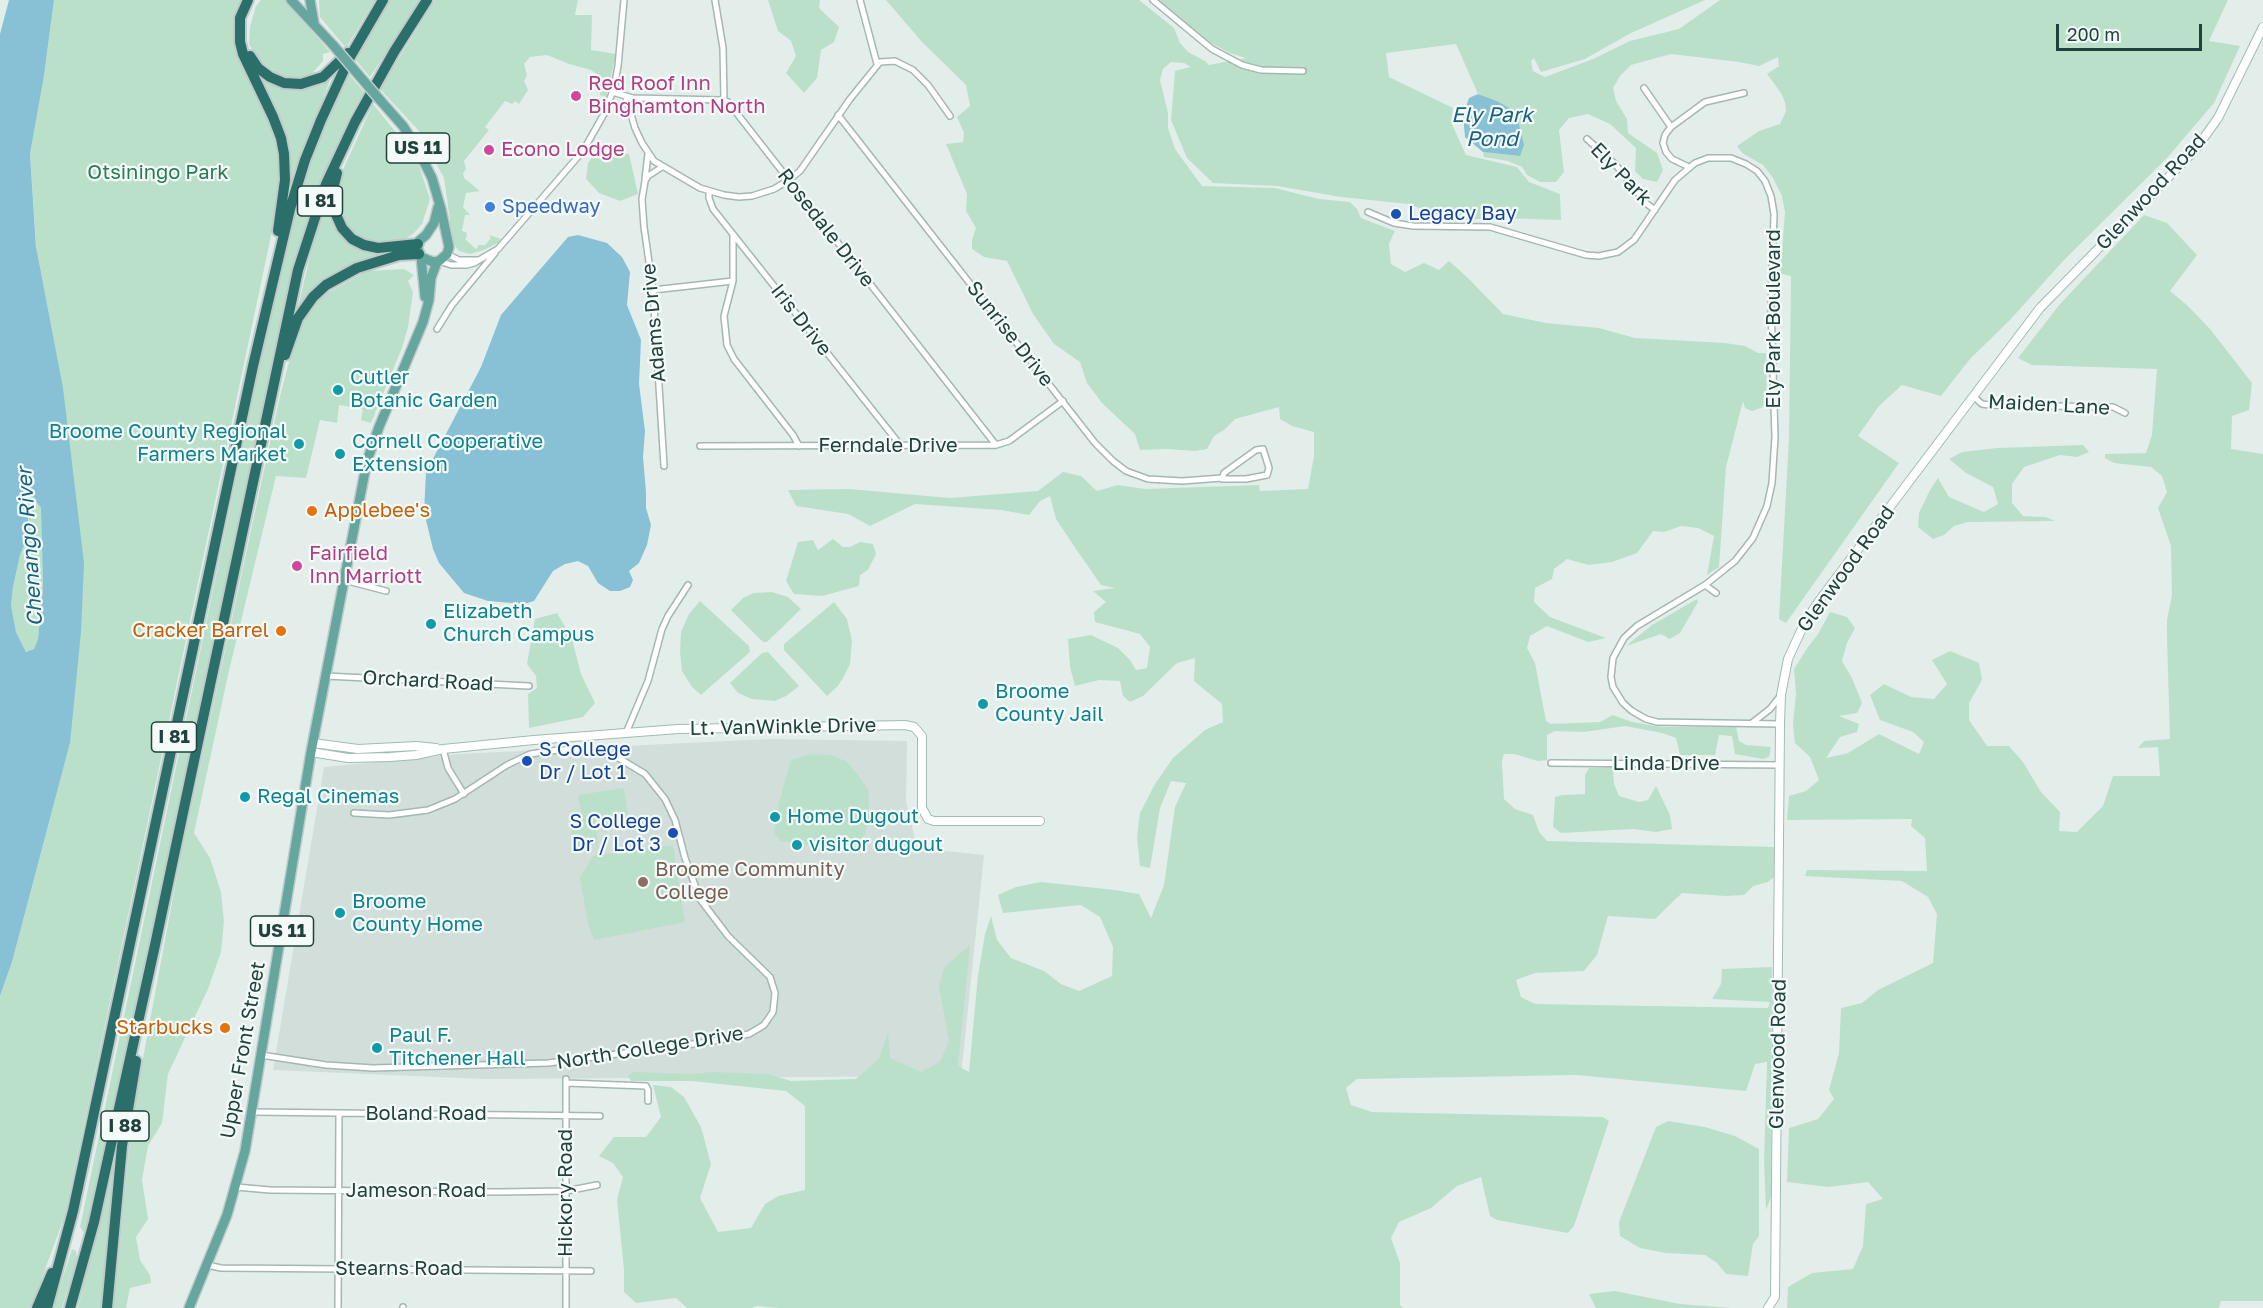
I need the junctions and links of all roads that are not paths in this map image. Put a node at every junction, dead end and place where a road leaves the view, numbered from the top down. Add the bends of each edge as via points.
1 (248, 0) edge
2 (255, 0) edge
3 (310, 0) edge
4 (383, 0) edge
5 (427, 0) edge
6 (624, 0) edge
7 (715, 0) edge
8 (860, 0) edge
9 (1153, 0) edge
10 (292, 1) edge
11 (314, 23) junction
12 (2263, 27) edge
13 (360, 39) junction
14 (877, 64) junction
15 (1303, 71) dead end
16 (1644, 88) dead end
17 (612, 92) junction
18 (1744, 93) dead end
19 (626, 97) junction
20 (724, 100) junction
21 (838, 116) junction
22 (950, 116) dead end
23 (1671, 127) junction
24 (347, 138) junction
25 (1587, 139) dead end
26 (648, 154) junction
27 (662, 167) junction
28 (1689, 167) junction
29 (789, 180) junction
30 (645, 182) junction
31 (709, 191) junction
32 (439, 205) junction
33 (1655, 210) junction
34 (1368, 212) dead end
35 (733, 234) junction
36 (426, 236) junction
37 (446, 240) junction
38 (498, 249) junction
39 (419, 252) junction
40 (447, 254) junction
41 (478, 260) junction
42 (438, 262) junction
43 (733, 281) junction
44 (271, 287) junction
45 (653, 290) junction
46 (427, 304) junction
47 (437, 329) dead end
48 (1973, 396) junction
49 (1063, 401) junction
50 (2125, 413) dead end
51 (264, 421) junction
52 (700, 446) dead end
53 (799, 446) junction
54 (901, 446) junction
55 (996, 446) junction
56 (664, 466) dead end
57 (1222, 478) junction
58 (344, 580) junction
59 (688, 585) dead end
60 (1705, 585) junction
61 (386, 591) dead end
62 (1716, 593) dead end
63 (326, 676) junction
64 (529, 686) dead end
65 (1781, 695) junction
66 (1752, 723) junction
67 (1780, 724) junction
68 (626, 733) junction
69 (312, 747) junction
70 (443, 749) junction
71 (1551, 763) dead end
72 (1780, 765) junction
73 (464, 794) junction
74 (354, 813) dead end
75 (1040, 821) dead end
76 (155, 945) junction
77 (261, 1055) junction
78 (648, 1101) dead end
79 (252, 1112) junction
80 (339, 1114) junction
81 (566, 1114) junction
82 (600, 1116) dead end
83 (597, 1185) dead end
84 (236, 1187) junction
85 (339, 1191) junction
86 (566, 1191) junction
87 (66, 1240) junction
88 (207, 1265) junction
89 (339, 1269) junction
90 (566, 1271) junction
91 (591, 1271) dead end
92 (37, 1308) edge
93 (47, 1308) edge
94 (70, 1308) edge
95 (107, 1308) edge
96 (189, 1308) edge
97 (338, 1308) edge
98 (566, 1308) edge
99 (1768, 1308) edge

1 - 44 highway via 240,18 240,42 273,117 284,154 285,180
2 - 13 highway via 244,28 246,47 258,68 277,81 292,84 316,80 329,72
3 - 10 main road
3 - 11 main road
4 - 13 highway, I 81
5 - 24 highway, I 81 via 385,66
6 - 17 street
7 - 20 street via 723,48
8 - 14 street
9 - 15 street via 1212,49 1242,65 1261,70
10 - 11 main road, US 11
11 - 32 main road, US 11, bridge via 403,126 432,178
12 - 48 street, Glenwood Road via 2218,118 2195,150 2040,308
13 - 44 highway, I 81 via 305,160
14 - 21 street
14 - 22 street via 895,61 913,70
16 - 23 street
17 - 19 street
17 - 38 street via 600,124 583,151
18 - 23 street via 1705,102
19 - 20 street
19 - 26 street
20 - 29 street, Rosedale Drive
21 - 29 street via 813,154
21 - 49 street, Sunrise Drive
23 - 28 street via 1663,143 1666,152
24 - 39 highway via 333,189 334,210 342,228 356,242 371,247
24 - 51 highway, I 81 via 326,184 298,270
25 - 33 street, Ely Park
26 - 27 street
26 - 30 street, Adams Drive
27 - 30 street
27 - 31 street
28 - 33 street, Ely Park Boulevard
28 - 60 street, Ely Park Boulevard via 1718,157 1746,164 1765,181 1774,214 1772,483 1753,538 1735,561
29 - 31 street via 752,196
29 - 55 street, Rosedale Drive
30 - 45 street, Adams Drive via 642,211
31 - 35 street, Iris Drive via 711,205
32 - 36 main road
32 - 37 main road, US 11
33 - 34 street, Ely Park Boulevard via 1634,240 1618,252 1599,256 1490,227 1413,226
35 - 43 street
35 - 54 street, Iris Drive
36 - 37 main road via 437,235
36 - 39 main road
37 - 40 main road, US 11
38 - 41 street
38 - 47 street
39 - 42 main road via 428,261
39 - 46 main road, Upper Front Street / US 11
39 - 51 highway via 357,268 313,297 298,318
40 - 41 street via 459,260
40 - 42 main road, Upper Front Street / US 11
41 - 42 street via 461,266
42 - 46 main road, Upper Front Street / US 11
43 - 45 street
43 - 53 street via 723,326 727,345
44 - 87 highway, I 81
45 - 56 street, Adams Drive
46 - 58 main road, Upper Front Street / US 11 via 367,461
48 - 50 street, Maiden Lane via 1989,405 2112,407
48 - 65 street, Glenwood Road via 1805,622 1788,659
49 - 55 street, Ferndale Drive via 1009,441
49 - 57 street, Sunrise Drive via 1095,443 1126,471 1163,481
51 - 76 highway, I 81
52 - 53 street, Ferndale Drive
53 - 54 street, Ferndale Drive
54 - 55 street, Ferndale Drive
57 - 57 street, Sunrise Drive via 1232,481 1267,475 1265,452 1256,450
58 - 61 street
58 - 63 main road, Upper Front Street / US 11
59 - 68 street via 662,629 648,681
60 - 62 street
60 - 66 street, Ely Park Boulevard via 1624,638 1613,658 1613,687 1627,707 1657,722
63 - 64 street, Orchard Road
63 - 69 main road, Upper Front Street / US 11
65 - 66 street
65 - 67 street, Glenwood Road
66 - 67 street, Ely Park Boulevard
67 - 72 street, Glenwood Road
68 - 70 street, Lt. VanWinkle Drive
68 - 75 street, Lt. VanWinkle Drive via 739,727 914,727 922,736 922,808 928,819
69 - 70 street, Lt. VanWinkle Drive
69 - 77 main road, Upper Front Street / US 11
70 - 73 street via 446,763
71 - 72 street, Linda Drive
72 - 99 street, Glenwood Road via 1775,1297
73 - 74 street, North College Drive via 445,804 406,814
73 - 77 street, North College Drive via 530,754 558,750 608,753 645,774 665,799 675,820 700,899 717,923 766,970 774,985 773,1012 764,1025 749,1034 709,1042 548,1063 373,1068
76 - 94 highway, I 81 via 94,1222
76 - 95 highway, I 88 via 125,1125
77 - 79 main road, Upper Front Street / US 11
78 - 81 street, Hickory Road via 646,1086 566,1081
79 - 80 street, Boland Road
79 - 84 main road, Upper Front Street / US 11
80 - 81 street, Boland Road
80 - 85 street
81 - 82 street, Boland Road
81 - 86 street, Hickory Road
83 - 86 street, Jameson Road
84 - 85 street, Jameson Road
84 - 88 main road, Upper Front Street / US 11
85 - 86 street, Jameson Road
85 - 89 street
86 - 90 street, Hickory Road
87 - 92 highway
87 - 93 highway, I 81
88 - 89 street, Stearns Road
88 - 96 main road, Upper Front Street / US 11
89 - 90 street, Stearns Road
89 - 97 street
90 - 91 street, Stearns Road
90 - 98 street, Hickory Road

